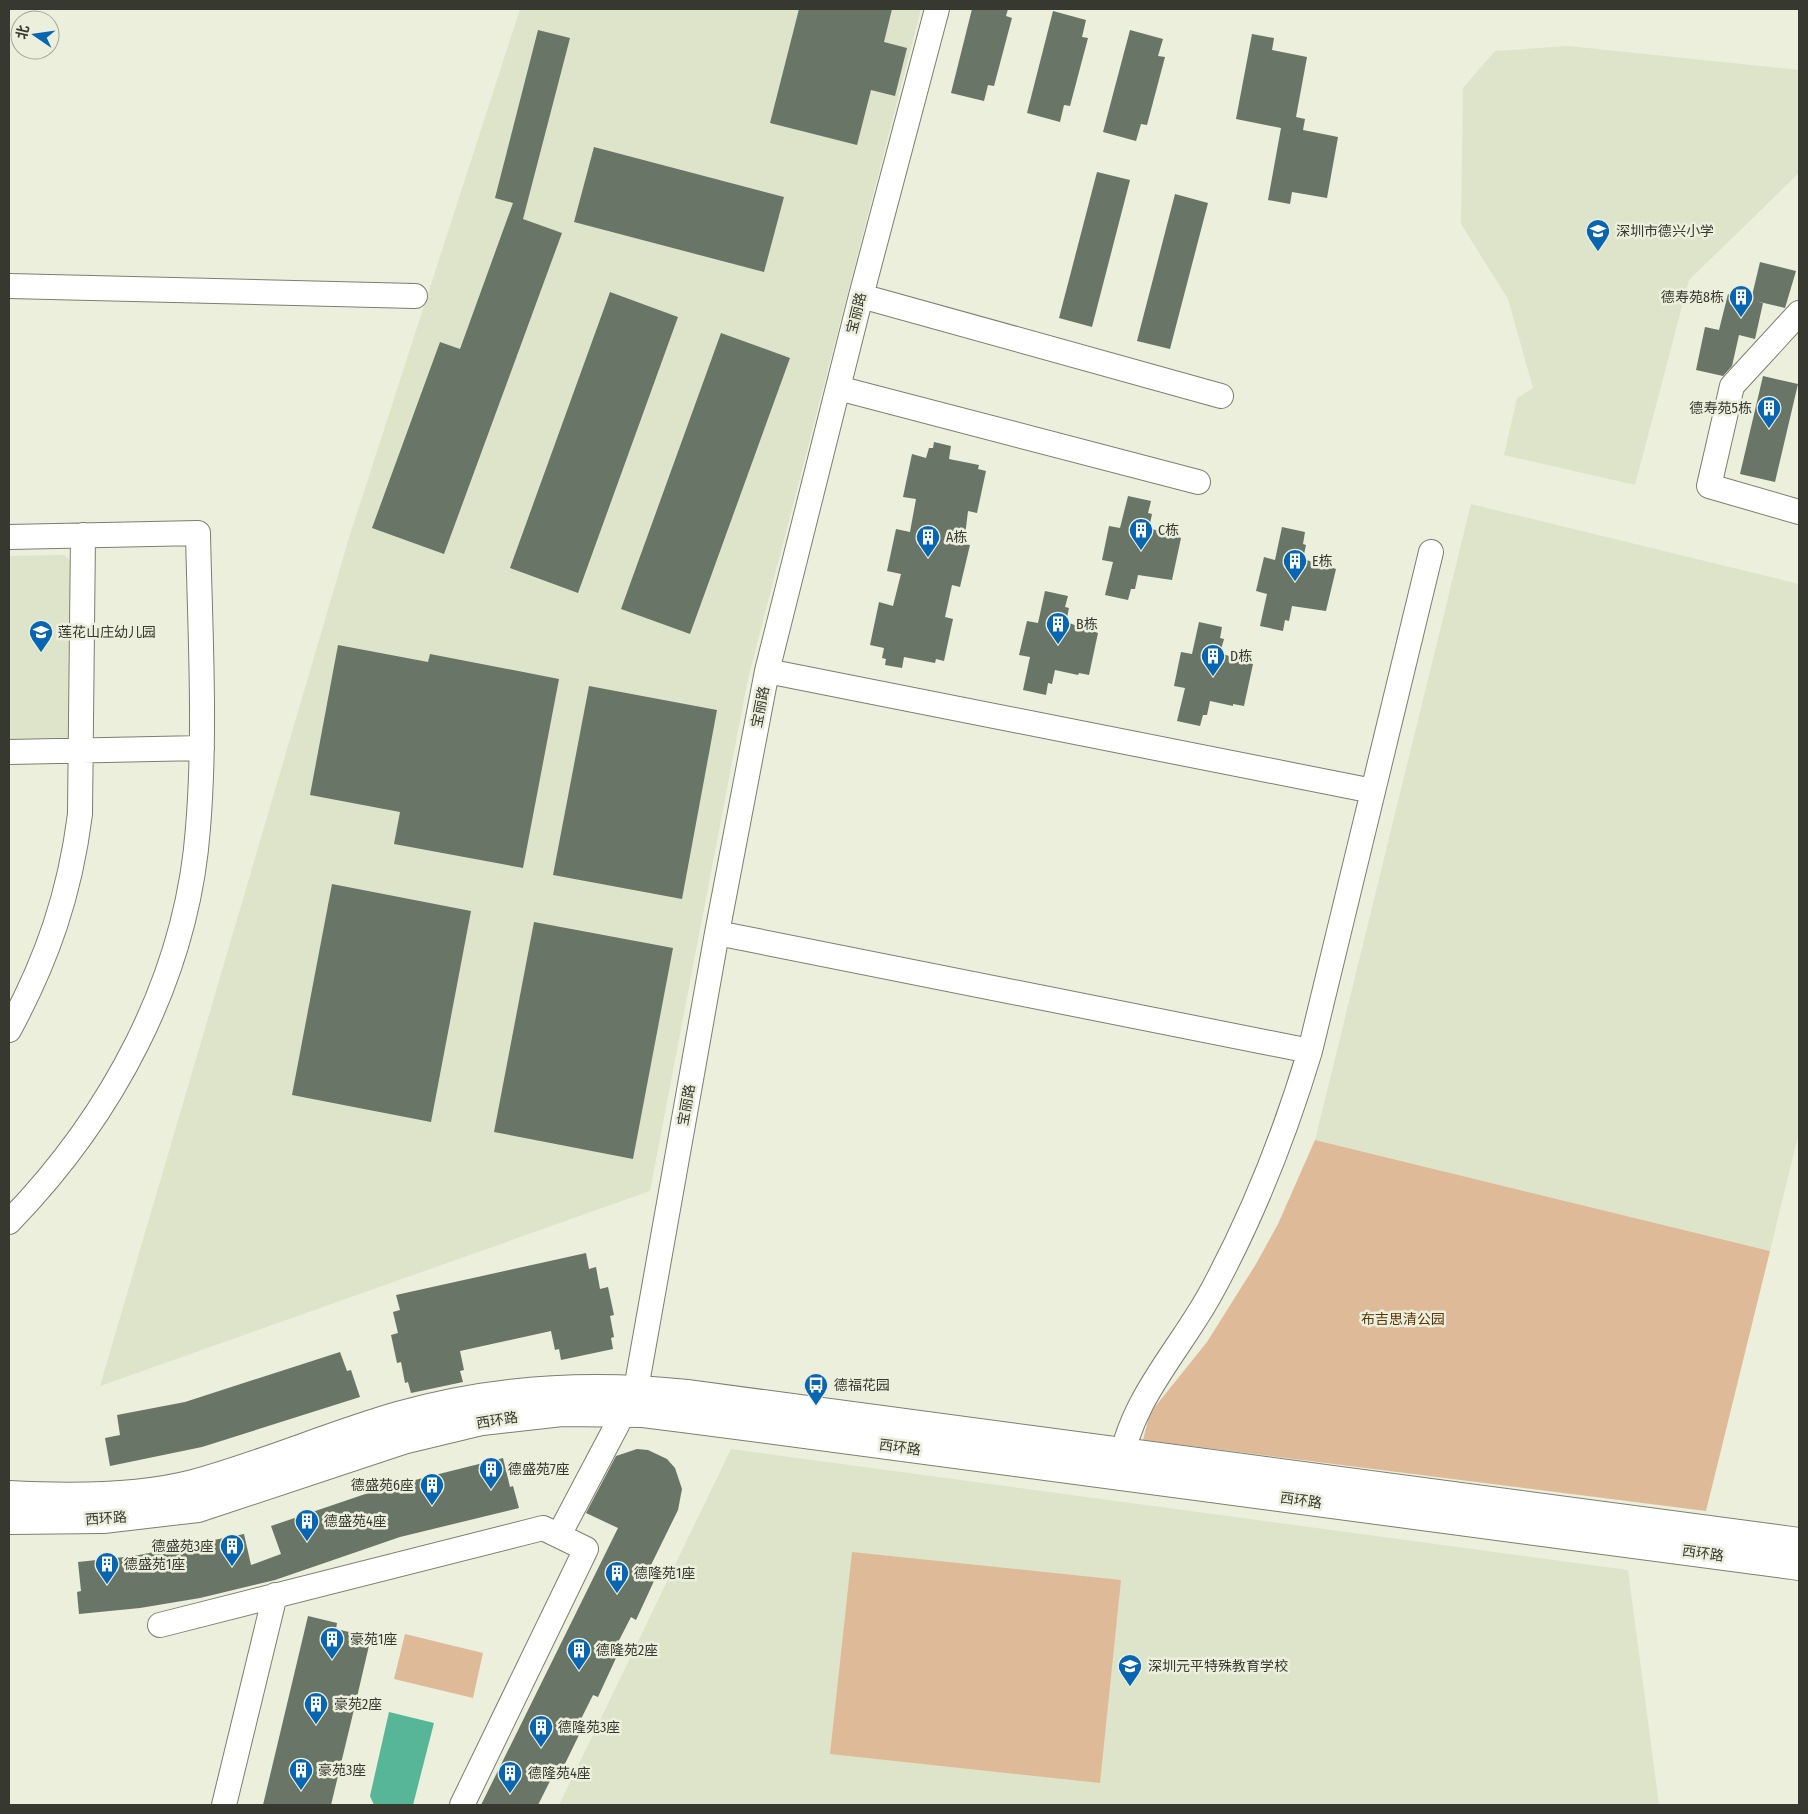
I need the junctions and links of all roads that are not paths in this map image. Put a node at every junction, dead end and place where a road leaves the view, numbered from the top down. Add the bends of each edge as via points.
1 (937, 9) edge
2 (9, 286) edge
3 (415, 296) dead end
4 (861, 296) junction
5 (1799, 313) edge
6 (838, 388) junction
7 (1221, 396) dead end
8 (1198, 482) dead end
9 (1798, 508) edge
10 (83, 535) junction
11 (9, 537) edge
12 (1432, 552) dead end
13 (767, 671) junction
14 (202, 748) junction
15 (80, 751) junction
16 (9, 752) edge
17 (1373, 791) junction
18 (717, 933) junction
19 (9, 1030) edge
20 (1310, 1051) junction
21 (13, 1209) edge
22 (630, 1401) junction
23 (1121, 1464) junction
24 (9, 1496) edge
25 (9, 1520) edge
26 (559, 1535) junction
27 (1799, 1542) edge
28 (1799, 1566) edge
29 (275, 1595) junction
30 (160, 1624) dead end
31 (224, 1805) edge
32 (462, 1805) edge

1 - 4 street, 宝丽路
2 - 3 street
4 - 6 street, 宝丽路
4 - 7 street
5 - 9 street via 1732,386 1710,486
6 - 8 street
6 - 13 street, 宝丽路
10 - 11 street
10 - 14 street via 198,533
10 - 15 street
12 - 17 street
13 - 17 street
13 - 18 street, 宝丽路
14 - 15 street
14 - 21 street via 193,872 180,930 162,986 110,1094 78,1143
15 - 16 street
15 - 19 street via 80,814 64,898 50,945
17 - 20 street
18 - 20 street
18 - 22 street, 宝丽路
20 - 23 street via 1278,1148 1242,1233 1179,1347 1143,1401
22 - 23 main road, 西环路
22 - 24 main road, 西环路 via 561,1388 520,1392 437,1406 396,1417 192,1484 102,1495
22 - 25 main road, 西环路 via 443,1430 198,1508 103,1519
22 - 26 street, 宝丽路
23 - 27 main road, 西环路
23 - 28 main road, 西环路
26 - 29 street via 543,1528
26 - 32 street via 586,1548
29 - 30 street
29 - 31 street

